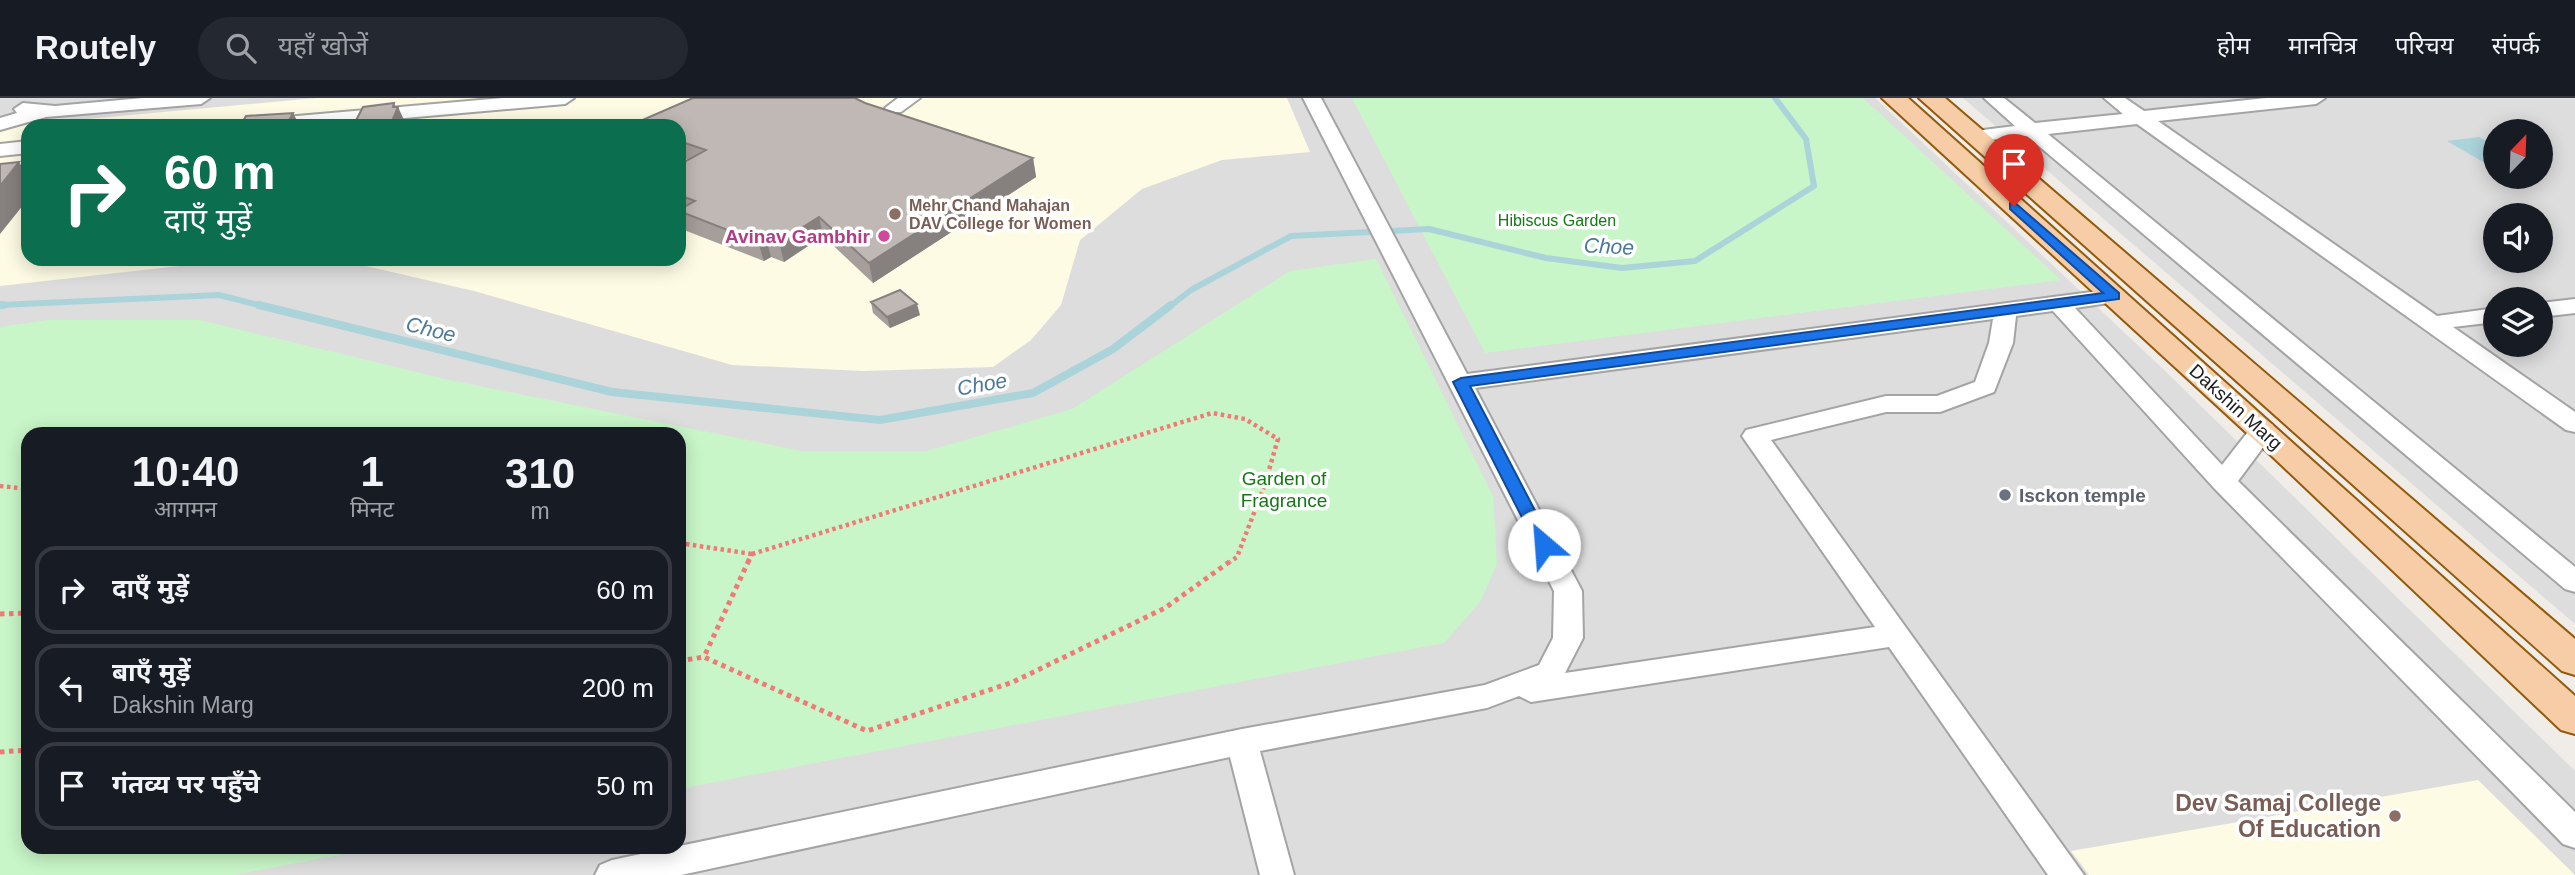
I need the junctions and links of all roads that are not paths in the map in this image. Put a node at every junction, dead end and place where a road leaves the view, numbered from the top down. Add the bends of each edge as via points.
1 (63, 98) edge
2 (201, 98) edge
3 (565, 98) edge
4 (911, 98) edge
5 (1312, 98) edge
6 (1894, 98) edge
7 (1931, 98) edge
8 (1993, 98) edge
9 (2113, 98) edge
10 (2316, 98) edge
11 (36, 107) edge
12 (894, 108) dead end
13 (0, 116) edge
14 (2140, 118) junction
15 (330, 119) edge
16 (0, 124) edge
17 (2031, 130) junction
18 (1974, 136) junction
19 (21, 148) edge
20 (0, 150) edge
21 (2114, 296) junction
22 (2059, 303) junction
23 (2575, 306) edge
24 (2553, 309) edge
25 (2005, 310) junction
26 (2483, 317) edge
27 (2433, 323) junction
28 (1461, 382) junction
29 (2575, 424) edge
30 (2263, 430) junction
31 (2223, 482) junction
32 (2575, 582) edge
33 (1896, 635) junction
34 (2575, 662) edge
35 (1487, 696) junction
36 (2575, 719) edge
37 (1242, 742) junction
38 (2575, 834) edge
39 (612, 875) edge
40 (1277, 875) edge
41 (2067, 875) edge

1 - 11 street
2 - 11 street
3 - 15 street
4 - 12 street
5 - 28 street
6 - 21 main road, Dakshin Marg
7 - 18 main road, Dakshin Marg
8 - 17 street
9 - 14 street
10 - 14 street
11 - 13 street
11 - 16 street
14 - 17 street
14 - 27 street
17 - 18 street
17 - 32 street
18 - 34 main road, Dakshin Marg
19 - 20 street
21 - 22 street
21 - 30 main road, Dakshin Marg
22 - 25 street
22 - 31 street
23 - 24 street
25 - 28 street
25 - 33 street via 2001,343 1985,387 1940,404 1886,404 1755,436
26 - 27 street
27 - 29 street
28 - 35 street via 1568,591 1568,638 1550,673
30 - 31 street
30 - 36 main road, Dakshin Marg
31 - 38 street
33 - 35 street
33 - 41 street
35 - 37 street
37 - 39 street
37 - 40 street

